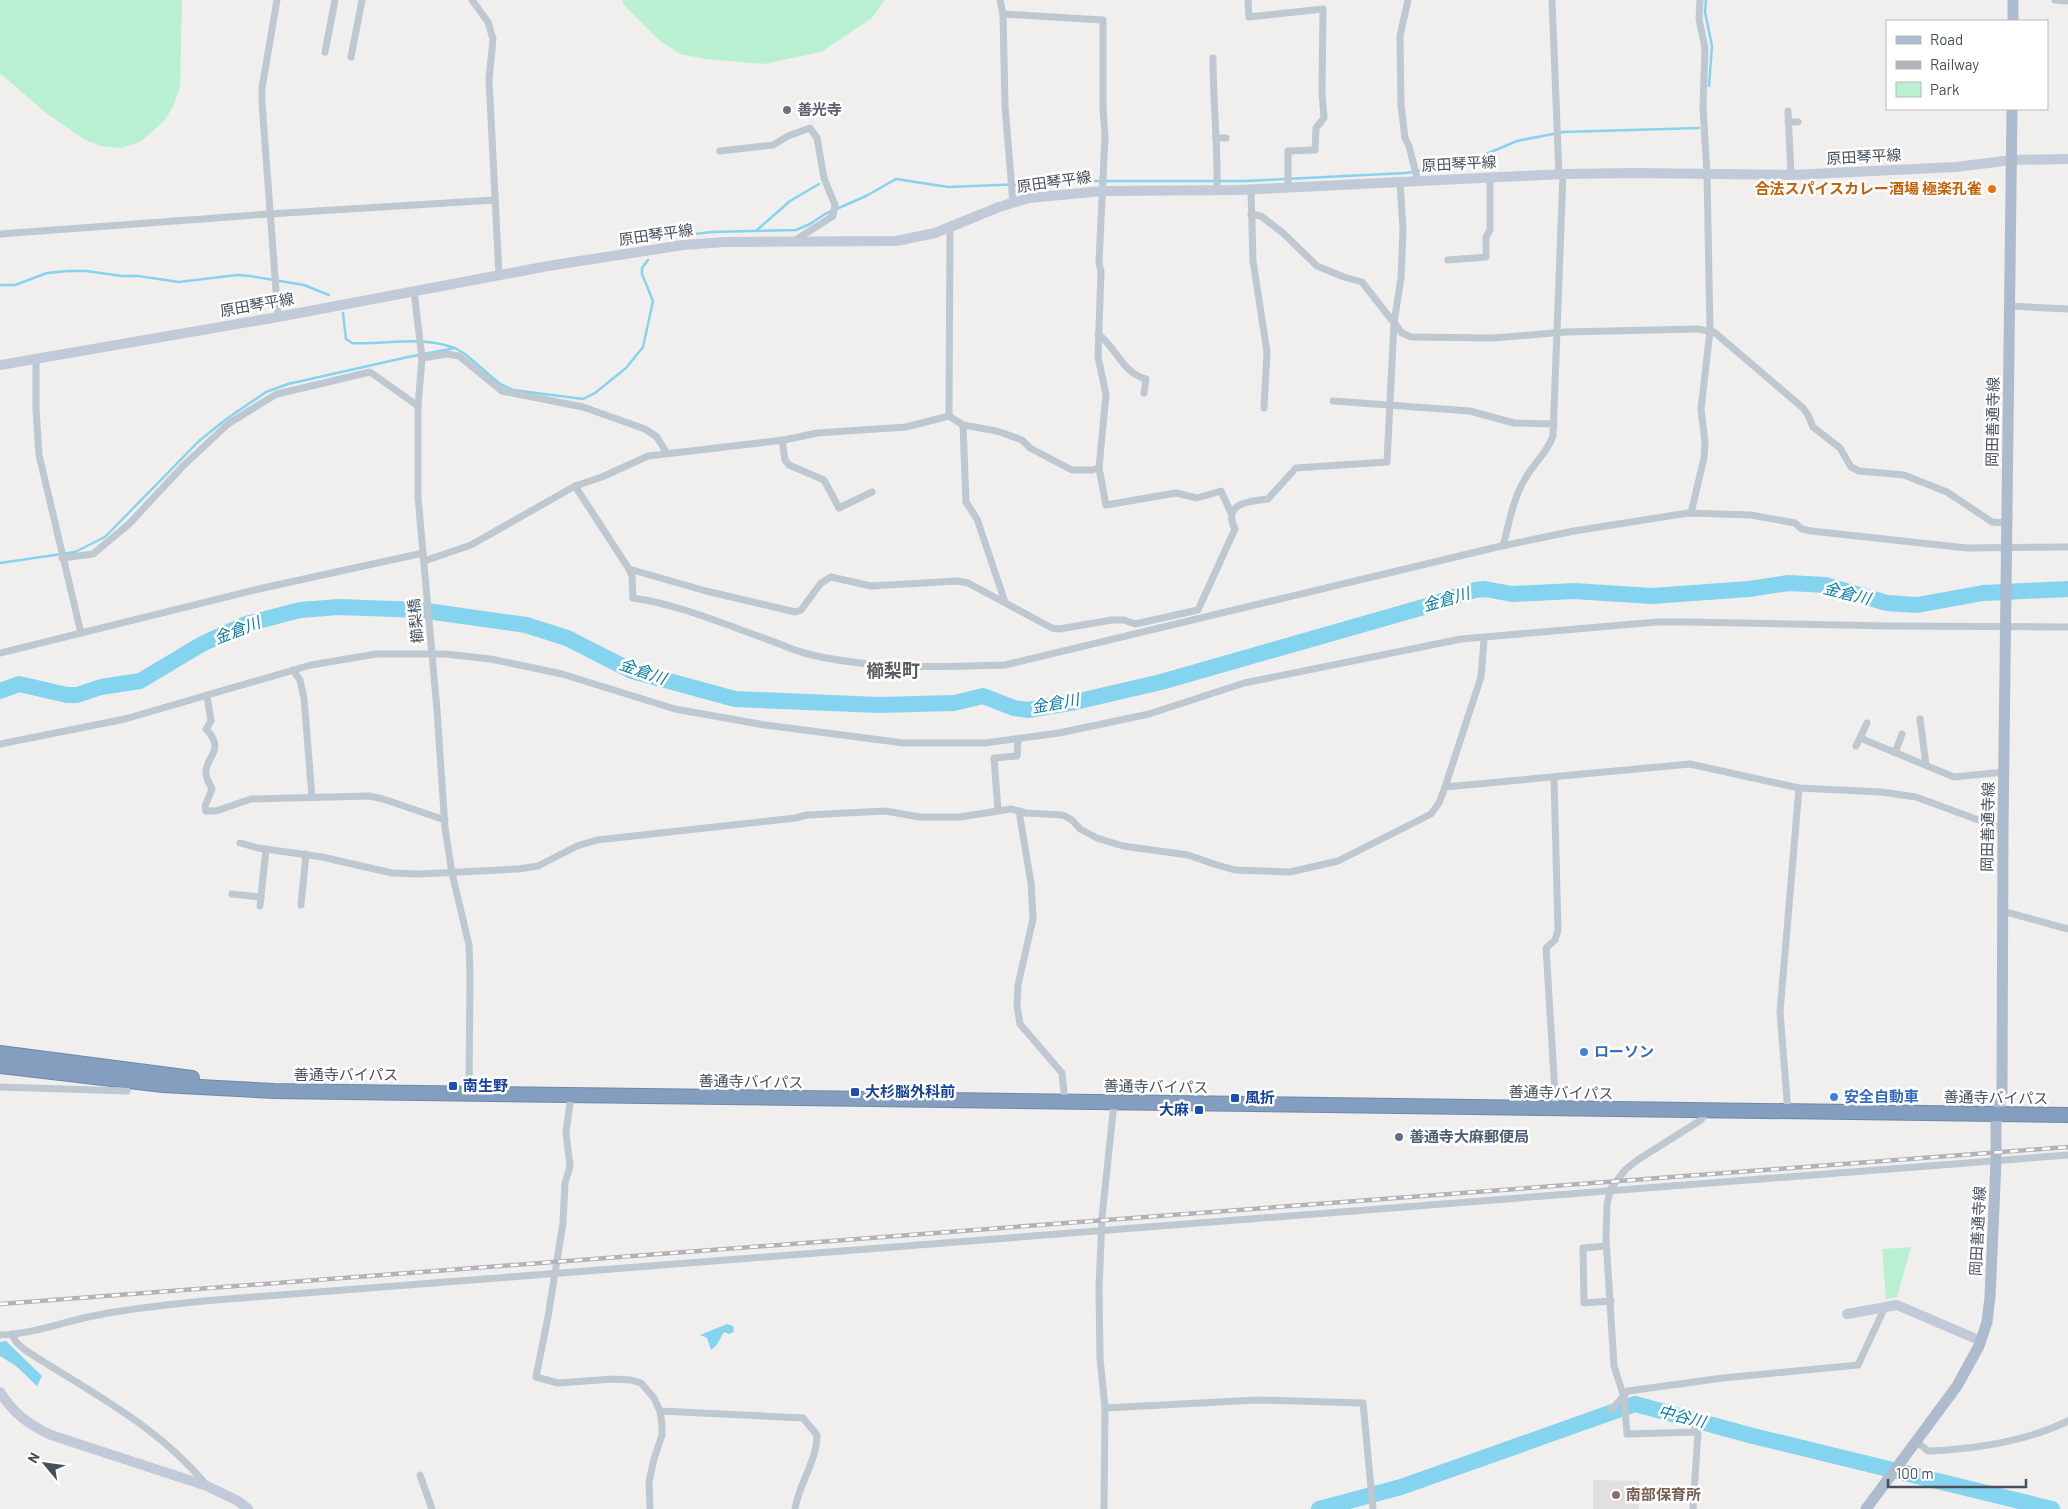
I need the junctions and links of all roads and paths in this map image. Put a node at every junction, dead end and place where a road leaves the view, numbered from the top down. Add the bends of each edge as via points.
1 (277, 0) edge
2 (335, 0) edge
3 (362, 0) edge
4 (472, 0) edge
5 (1000, 0) edge
6 (1248, 0) edge
7 (1408, 0) edge
8 (1552, 0) edge
9 (1700, 0) edge
10 (2014, 0) edge
11 (2055, 0) edge
12 (2068, 1) edge
13 (1003, 14) junction
14 (2013, 20) edge
15 (325, 52) dead end
16 (351, 57) dead end
17 (1212, 58) dead end
18 (1205, 89) dead end
19 (1213, 89) junction
20 (2012, 110) edge
21 (1788, 111) dead end
22 (1788, 122) junction
23 (1798, 122) dead end
24 (1216, 138) junction
25 (1226, 138) dead end
26 (720, 151) dead end
27 (2068, 159) edge
28 (2012, 160) junction
29 (1561, 174) junction
30 (1707, 174) junction
31 (1791, 174) junction
32 (1416, 175) junction
33 (1490, 178) junction
34 (1288, 182) junction
35 (1400, 183) junction
36 (1103, 184) junction
37 (1217, 184) junction
38 (1251, 190) junction
39 (495, 200) junction
40 (1013, 203) junction
41 (270, 214) junction
42 (1251, 214) junction
43 (950, 226) junction
44 (0, 234) edge
45 (794, 241) junction
46 (1448, 260) dead end
47 (499, 276) junction
48 (414, 291) junction
49 (2010, 306) junction
50 (2068, 309) edge
51 (278, 317) junction
52 (1394, 323) junction
53 (1710, 331) junction
54 (1558, 333) junction
55 (1098, 334) junction
56 (421, 350) junction
57 (36, 359) junction
58 (0, 365) edge
59 (1144, 393) dead end
60 (1333, 401) dead end
61 (1391, 405) junction
62 (418, 406) junction
63 (1264, 408) dead end
64 (949, 416) junction
65 (1554, 424) junction
66 (963, 425) junction
67 (782, 440) junction
68 (666, 452) junction
69 (1099, 468) junction
70 (575, 486) junction
71 (872, 492) dead end
72 (1231, 513) junction
73 (1691, 513) junction
74 (2007, 524) junction
75 (1503, 546) junction
76 (2068, 547) edge
77 (2006, 551) junction
78 (62, 555) junction
79 (424, 557) junction
80 (629, 569) junction
81 (1005, 602) junction
82 (1135, 624) junction
83 (2006, 627) junction
84 (2068, 627) edge
85 (1137, 632) junction
86 (81, 633) junction
87 (1484, 639) dead end
88 (0, 653) edge
89 (432, 654) junction
90 (293, 670) junction
91 (207, 696) junction
92 (1920, 718) dead end
93 (1867, 723) dead end
94 (1902, 734) dead end
95 (1860, 738) junction
96 (1018, 740) junction
97 (0, 744) edge
98 (1856, 746) dead end
99 (1895, 753) junction
100 (1926, 765) junction
101 (2004, 772) junction
102 (1554, 778) junction
103 (1445, 787) junction
104 (1799, 788) junction
105 (312, 797) junction
106 (998, 810) junction
107 (1019, 811) junction
108 (445, 820) junction
109 (2003, 829) junction
110 (240, 843) dead end
111 (266, 849) junction
112 (306, 854) junction
113 (452, 873) junction
114 (232, 894) dead end
115 (261, 897) junction
116 (301, 905) dead end
117 (260, 906) dead end
118 (2002, 911) junction
119 (2068, 929) edge
120 (0, 1053) edge
121 (0, 1066) edge
122 (0, 1087) edge
123 (127, 1090) dead end
124 (274, 1091) junction
125 (469, 1092) junction
126 (571, 1095) junction
127 (1065, 1102) junction
128 (1114, 1103) junction
129 (1556, 1109) junction
130 (1707, 1110) junction
131 (1788, 1112) junction
132 (1998, 1114) junction
133 (2068, 1115) edge
134 (2068, 1155) edge
135 (1996, 1161) junction
136 (1610, 1192) junction
137 (1102, 1231) junction
138 (1606, 1246) junction
139 (555, 1273) junction
140 (1612, 1301) junction
141 (1885, 1307) junction
142 (1847, 1314) dead end
143 (12, 1334) junction
144 (0, 1335) edge
145 (1981, 1341) junction
146 (0, 1392) edge
147 (1624, 1397) junction
148 (1105, 1408) junction
149 (1611, 1410) dead end
150 (660, 1411) junction
151 (2068, 1421) edge
152 (1917, 1442) junction
153 (420, 1475) dead end
154 (208, 1486) junction
155 (248, 1509) edge
156 (432, 1509) edge
157 (650, 1509) edge
158 (795, 1509) edge
159 (1104, 1509) edge
160 (1373, 1509) edge
161 (1693, 1509) edge
162 (1866, 1509) edge

1 - 41 street via 262,88
2 - 15 street
3 - 16 street
4 - 39 street via 488,22 493,39 489,79
5 - 13 street
6 - 34 street via 1249,17 1323,9 1324,118 1316,128 1315,150 1288,151
7 - 32 street via 1400,36 1401,105 1405,138
8 - 29 street
9 - 30 street via 1705,48 1703,106
10 - 14 main road
11 - 12 street
13 - 36 street via 1103,20
13 - 40 street via 1005,106
17 - 19 street
18 - 19 street
19 - 24 street
20 - 28 main road, 岡田善通寺線
21 - 22 street
22 - 23 street
22 - 31 street
24 - 25 street
24 - 37 street
26 - 45 street via 773,145 810,128 817,138 824,178 835,205 833,215
27 - 28 main road, 原田琴平線
28 - 31 main road, 原田琴平線 via 1956,167
28 - 49 main road, 岡田善通寺線
29 - 30 main road, 原田琴平線
29 - 33 main road, 原田琴平線
29 - 54 street
30 - 31 main road, 原田琴平線
30 - 53 street
32 - 33 main road, 原田琴平線
32 - 35 main road, 原田琴平線
33 - 46 street via 1490,230 1486,236 1486,257
34 - 35 main road, 原田琴平線
34 - 38 main road, 原田琴平線
35 - 52 street via 1403,229 1401,278
36 - 37 main road, 原田琴平線
36 - 40 main road, 原田琴平線
36 - 55 street
37 - 38 main road, 原田琴平線
38 - 42 street
39 - 41 street
39 - 47 street
40 - 43 main road, 原田琴平線
41 - 44 street
41 - 51 street
42 - 52 street via 1261,216 1275,227 1317,266 1362,282
42 - 63 street via 1253,261 1267,352
43 - 45 main road, 原田琴平線 via 935,233 896,241
43 - 64 street
45 - 47 main road, 原田琴平線 via 683,245
47 - 48 main road, 原田琴平線
48 - 51 main road, 原田琴平線
48 - 56 street, 櫛梨橋
49 - 50 street
49 - 74 main road, 岡田善通寺線
51 - 57 main road, 原田琴平線
52 - 54 street via 1402,333 1426,338
52 - 61 street
53 - 54 street via 1697,328
53 - 73 street via 1701,403 1704,458
53 - 74 street via 1802,408 1812,426 1840,448 1851,467 1859,471 1904,475 1946,492 1992,522
54 - 65 street
55 - 59 street via 1107,340 1124,365 1146,379
55 - 69 street via 1098,357 1106,394
56 - 62 street, 櫛梨橋
56 - 68 street via 459,356 502,391 583,407 645,429 657,437
57 - 58 main road, 原田琴平線
57 - 78 street via 39,455
60 - 61 street
61 - 65 street via 1470,411 1514,423
61 - 72 street via 1386,462 1296,468 1268,500 1250,500
62 - 78 street via 370,372 277,394 228,424 129,524 93,554
62 - 79 street, 櫛梨橋 via 418,497
64 - 66 street
64 - 67 street via 906,427 817,433
65 - 75 street via 1550,444 1519,489
66 - 69 street via 997,431 1022,440 1030,448 1072,470
66 - 81 street via 966,502 977,519
67 - 68 street
67 - 71 street via 789,465 824,480 839,508
68 - 70 street via 648,456
69 - 72 street via 1106,505 1176,492 1197,498 1221,490
70 - 79 street via 471,545
70 - 80 street
72 - 82 street via 1235,529 1198,610
73 - 75 street
73 - 77 street via 1751,515 1811,530
74 - 77 main road, 岡田善通寺線
75 - 85 street
76 - 77 street
77 - 83 main road, 岡田善通寺線
78 - 86 street
79 - 86 street via 263,588
79 - 89 street, 櫛梨橋
80 - 81 street via 795,612 801,610 822,583 832,577 871,586 956,581 968,583
80 - 85 street via 633,598 673,606 802,652 873,664 1005,665
81 - 82 street via 1052,628 1112,620
82 - 85 street
83 - 84 street
83 - 96 street via 1667,622 1461,639 1244,683 1150,714
83 - 101 main road, 岡田善通寺線
86 - 88 street
87 - 103 street via 1481,678
89 - 90 street via 376,654
89 - 96 street via 491,659 562,674 675,709 765,725 904,742 985,744
89 - 108 street, 櫛梨橋
90 - 91 street
90 - 105 street via 300,680 304,698
91 - 97 street via 125,719
91 - 105 street via 211,721 206,729 214,740 215,750 206,771 212,789 206,811 251,800
92 - 100 street
93 - 95 street
94 - 99 street
95 - 98 street
95 - 99 street
96 - 106 street via 1017,756 994,758
99 - 100 street
100 - 101 street via 1954,777
101 - 109 main road, 岡田善通寺線
102 - 103 street
102 - 104 street via 1690,764
102 - 129 street via 1558,930 1555,940 1546,948
103 - 107 street via 1431,814 1420,821 1338,861 1290,872 1235,870 1188,855 1123,846 1097,838 1063,815
104 - 109 street via 1916,796
104 - 131 street via 1780,1012
105 - 108 street via 369,796
106 - 107 street
106 - 113 street via 960,817 920,817 885,811 807,816 597,840 577,846 538,866 520,870
107 - 127 street via 1031,883 1033,919 1018,985 1017,1006 1020,1024 1062,1073
108 - 113 street, 櫛梨橋
109 - 118 main road, 岡田善通寺線
110 - 111 street
111 - 112 street
111 - 115 street
112 - 113 street via 392,873
112 - 116 street
113 - 125 street, 櫛梨橋 via 469,945
114 - 115 street
115 - 117 street
118 - 119 street
118 - 132 main road, 岡田善通寺線 via 2002,1093
120 - 124 highway, 善通寺バイパス
121 - 124 highway, 善通寺バイパス via 162,1085
122 - 123 street
124 - 125 highway, 善通寺バイパス
125 - 126 highway, 善通寺バイパス
126 - 127 highway, 善通寺バイパス
126 - 139 street via 566,1133 570,1166
127 - 128 highway, 善通寺バイパス
128 - 129 highway, 善通寺バイパス
128 - 137 street
129 - 130 highway, 善通寺バイパス
130 - 131 highway, 善通寺バイパス
130 - 136 street via 1701,1120 1633,1164
131 - 132 highway, 善通寺バイパス
132 - 133 highway, 善通寺バイパス
132 - 135 main road, 岡田善通寺線
134 - 135 street
135 - 136 street
135 - 145 main road, 岡田善通寺線 via 1990,1297
136 - 137 street
136 - 138 street
137 - 139 street
137 - 148 street via 1100,1349
138 - 140 street
138 - 140 street via 1584,1248 1584,1303
139 - 143 street via 153,1306
139 - 150 street via 536,1377 558,1383 631,1380 641,1383
140 - 147 street via 1614,1366
141 - 142 main road
141 - 145 main road via 1897,1304
141 - 147 street via 1858,1365 1723,1378 1628,1391
143 - 144 street
143 - 154 street via 24,1350 154,1433
145 - 152 main road, 岡田善通寺線 via 1957,1386
146 - 154 main road via 20,1418 51,1435
147 - 149 street
147 - 161 street via 1627,1434 1698,1432
148 - 159 street
148 - 160 street via 1257,1400 1364,1403
150 - 157 street via 662,1435 649,1482
150 - 158 street via 803,1418 817,1435 817,1444
151 - 152 street via 2041,1433 1976,1447 1928,1451
152 - 162 main road, 岡田善通寺線
153 - 156 street
154 - 155 main road

